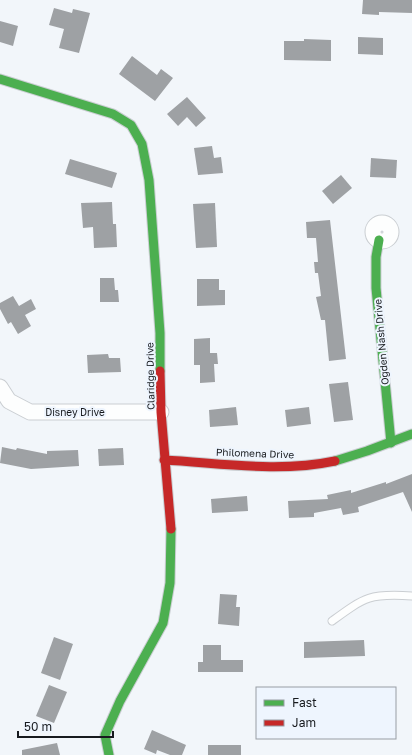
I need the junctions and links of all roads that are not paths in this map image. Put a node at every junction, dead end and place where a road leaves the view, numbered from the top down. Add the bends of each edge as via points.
1 (0, 79) edge
2 (379, 240) dead end
3 (0, 387) edge
4 (161, 412) junction
5 (412, 434) edge
6 (390, 443) junction
7 (164, 460) junction
8 (412, 596) edge
9 (332, 621) dead end
10 (109, 755) edge

1 - 4 street, Claridge Drive via 113,114 131,125 142,144 149,180 160,325
2 - 6 street, Ogden Nash Drive via 376,288
3 - 4 street, Disney Drive via 10,400 30,412
4 - 7 street, Claridge Drive
5 - 6 street, Philomena Drive
6 - 7 street, Philomena Drive via 326,463 290,468
7 - 10 street, Claridge Drive via 171,533 170,583 163,623 120,701 105,735
8 - 9 lane via 375,596 360,601

